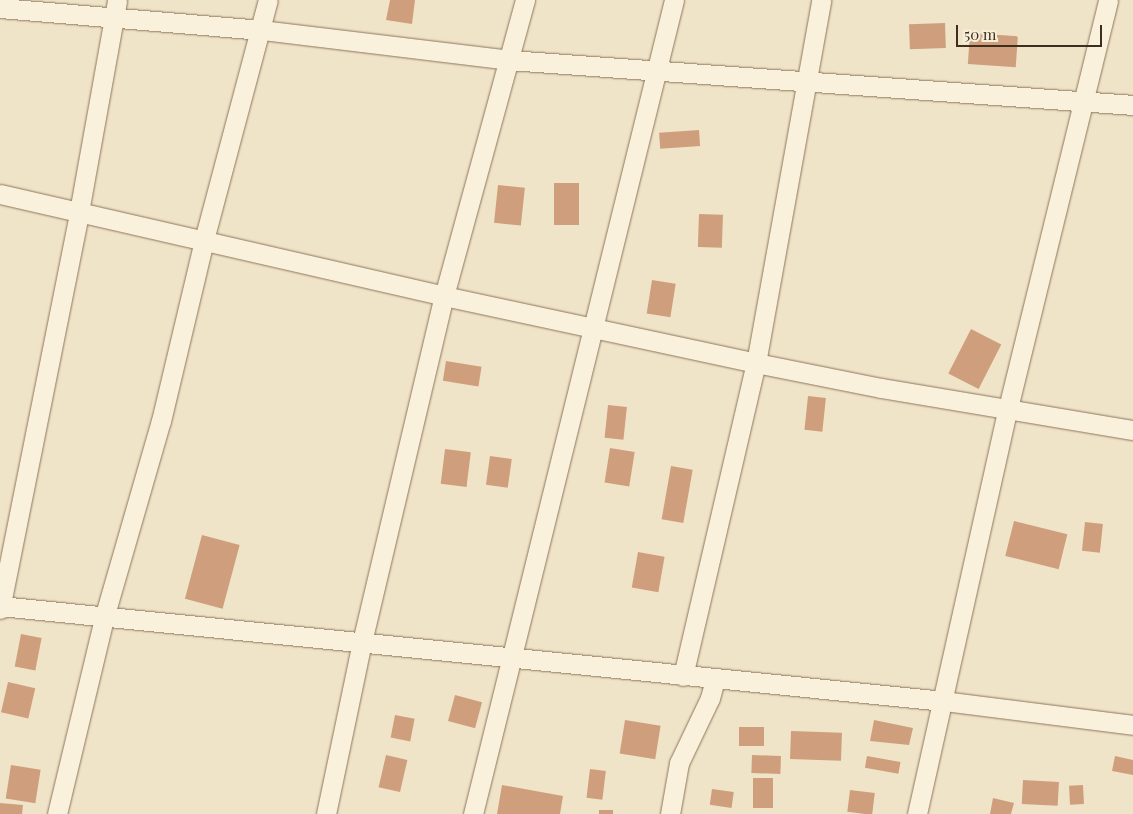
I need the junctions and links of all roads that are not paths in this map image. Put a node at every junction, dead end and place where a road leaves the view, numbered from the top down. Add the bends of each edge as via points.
1 (117, 0) edge
2 (268, 0) edge
3 (524, 0) edge
4 (674, 0) edge
5 (821, 0) edge
6 (1108, 0) edge
7 (0, 8) edge
8 (113, 18) junction
9 (262, 30) junction
10 (509, 60) junction
11 (658, 72) junction
12 (804, 83) junction
13 (1084, 101) junction
14 (1133, 106) edge
15 (0, 194) edge
16 (79, 212) junction
17 (204, 240) junction
18 (444, 296) junction
19 (592, 327) junction
20 (756, 363) junction
21 (1008, 408) junction
22 (1133, 430) edge
23 (0, 607) edge
24 (104, 618) junction
25 (362, 642) junction
26 (511, 658) junction
27 (683, 676) junction
28 (715, 678) junction
29 (944, 701) junction
30 (1133, 725) edge
31 (58, 814) edge
32 (326, 814) edge
33 (473, 814) edge
34 (670, 814) edge
35 (917, 814) edge

1 - 8 street
2 - 9 street
3 - 10 street
4 - 11 street
5 - 12 street
6 - 13 street
7 - 8 street
8 - 9 street
8 - 16 street
9 - 10 street
9 - 17 street
10 - 11 street
10 - 18 street
11 - 12 street
11 - 19 street
12 - 13 street
12 - 20 street
13 - 14 street
13 - 21 street
15 - 16 street
16 - 17 street
16 - 23 street
17 - 18 street
17 - 24 street via 161,421
18 - 19 street
18 - 25 street
19 - 20 street
19 - 26 street
20 - 21 street via 881,388
20 - 27 street
21 - 22 street
21 - 29 street
23 - 24 street
24 - 25 street
24 - 31 street
25 - 26 street
25 - 32 street
26 - 27 street
26 - 33 street
27 - 28 street
28 - 29 street
28 - 34 street via 710,698 679,763
29 - 30 street
29 - 35 street

